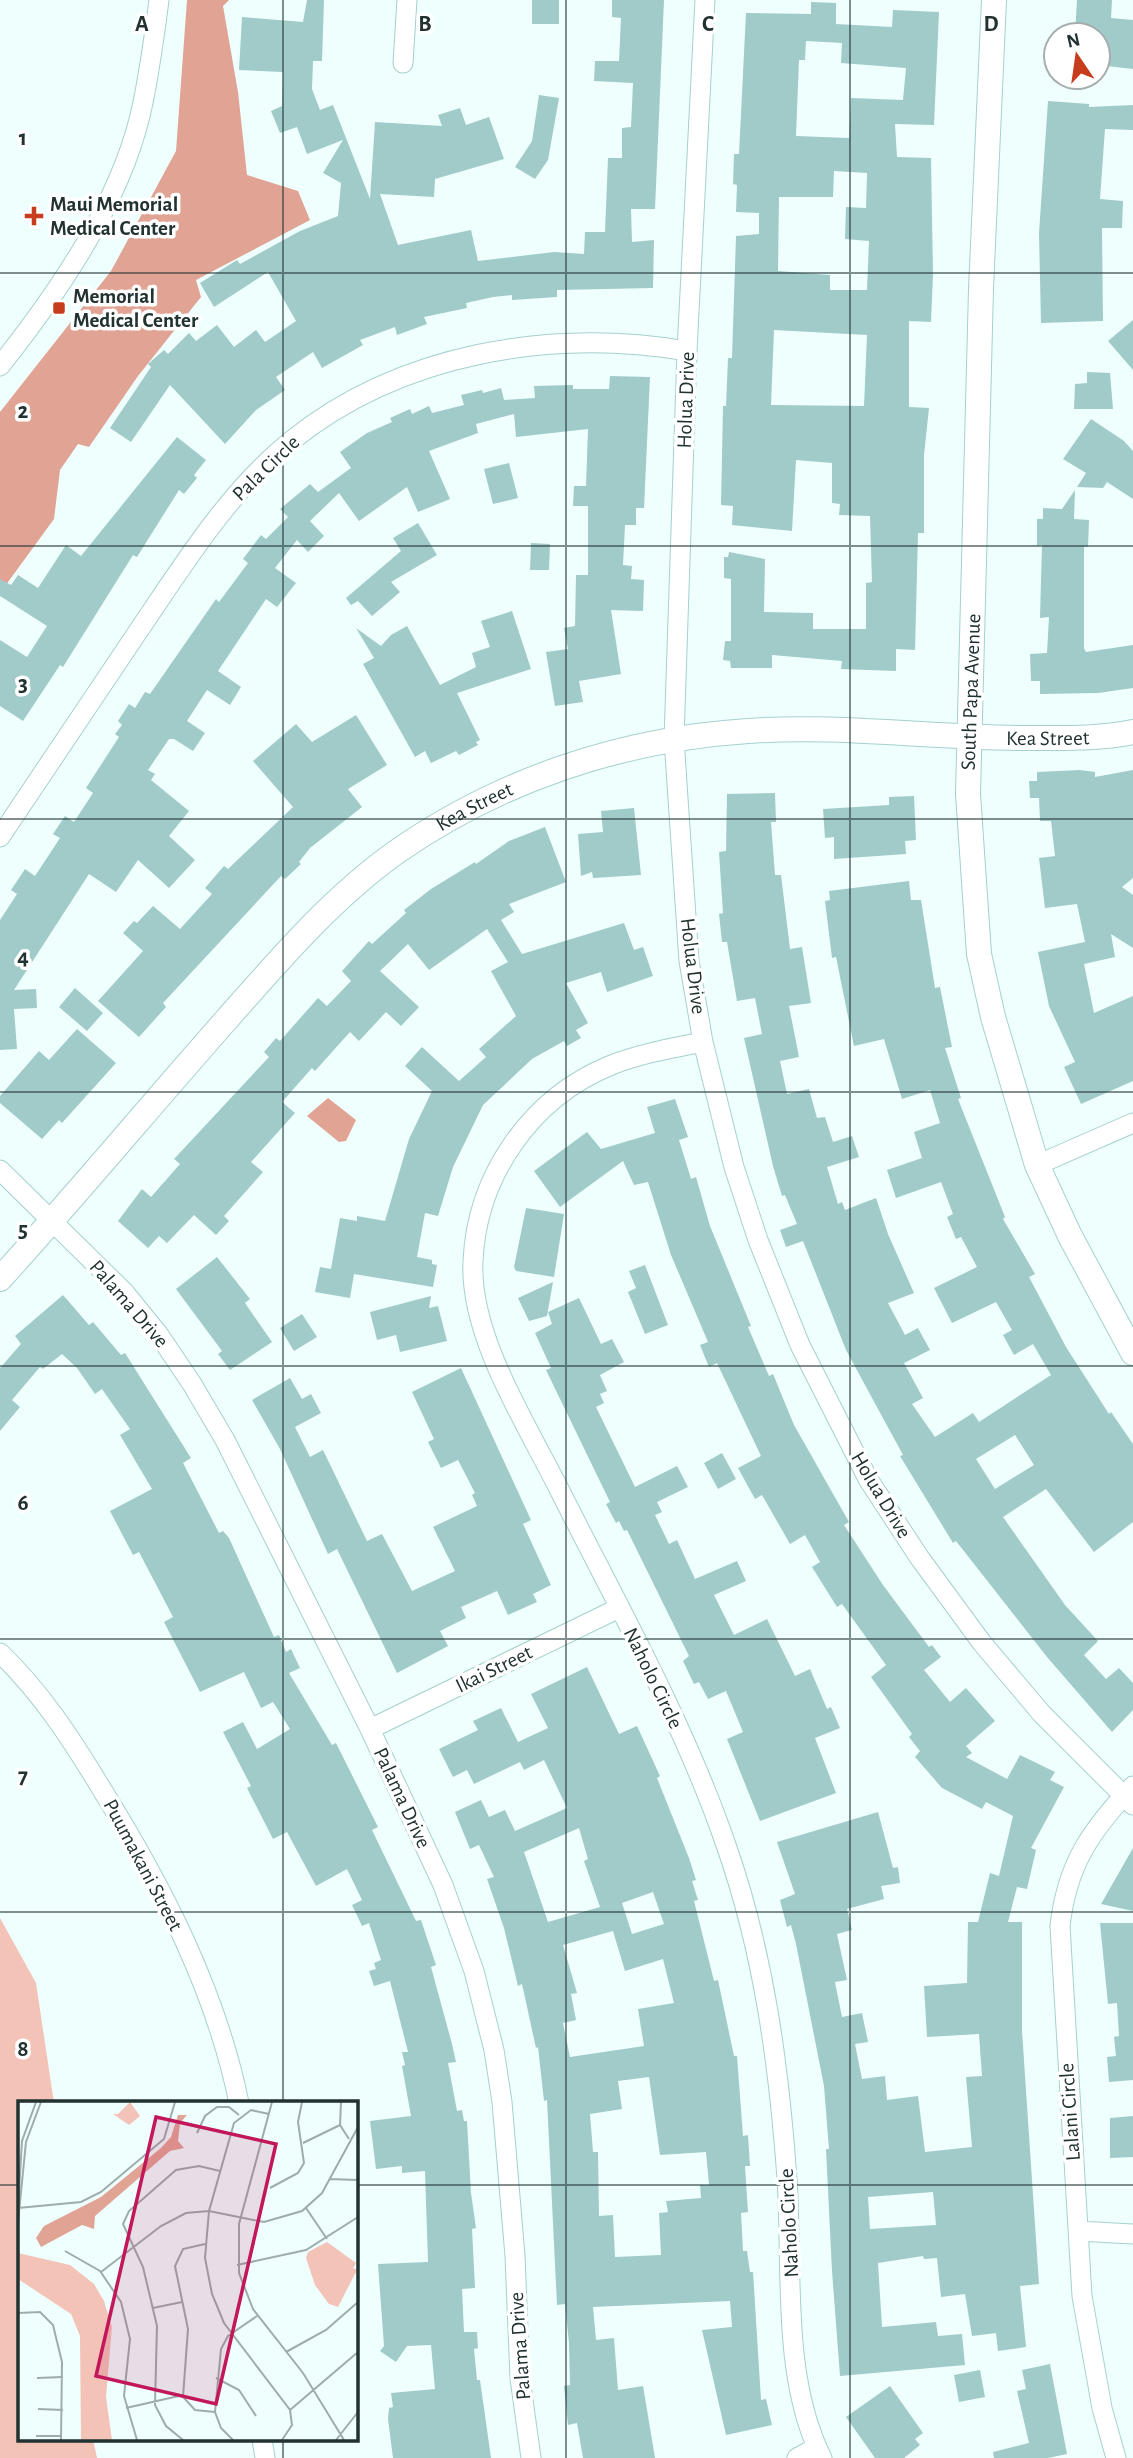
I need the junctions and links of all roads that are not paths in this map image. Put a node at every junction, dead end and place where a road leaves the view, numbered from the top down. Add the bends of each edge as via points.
1 (159, 0) edge
2 (407, 0) edge
3 (705, 0) edge
4 (993, 0) edge
5 (403, 63) dead end
6 (687, 351) junction
7 (0, 366) edge
8 (1133, 732) edge
9 (674, 739) junction
10 (970, 739) junction
11 (0, 837) edge
12 (703, 1042) junction
13 (1133, 1123) edge
14 (1037, 1165) junction
15 (0, 1170) edge
16 (52, 1222) junction
17 (0, 1279) edge
18 (1133, 1353) edge
19 (619, 1608) junction
20 (0, 1653) edge
21 (370, 1730) junction
22 (1130, 1796) edge
23 (239, 2101) edge
24 (1078, 2231) junction
25 (1133, 2234) edge
26 (262, 2440) edge
27 (819, 2453) edge
28 (265, 2458) edge
29 (531, 2458) edge
30 (797, 2458) edge
31 (1115, 2458) edge

1 - 7 street via 139,118 116,184 50,302
2 - 5 street
3 - 6 street, Holua Drive
4 - 10 street, South Papa Avenue
6 - 9 street, Holua Drive
6 - 11 street, Pala Circle via 594,343 486,353 427,368 339,406 289,443 225,508
8 - 10 street, Kea Street
9 - 10 street, Kea Street via 786,730
9 - 12 street, Holua Drive via 689,961
9 - 16 street, Kea Street via 633,746 503,791 395,854 329,908 278,962
10 - 14 street, South Papa Avenue via 969,808 979,954
12 - 19 street, Naholo Circle via 611,1065 571,1085 516,1138 483,1196 475,1236 476,1308 502,1375
12 - 22 street, Holua Drive via 734,1167 758,1240 800,1345 868,1479 982,1643 1042,1714
13 - 14 street
14 - 18 street, South Papa Avenue
15 - 16 street
16 - 17 street, Kea Street
16 - 21 street, Palama Drive via 124,1292 192,1384 225,1440
19 - 21 street, Ikai Street
19 - 27 street, Naholo Circle via 678,1729 727,1846 768,2002 785,2146 796,2367 805,2417
20 - 23 street, Puumakani Street via 69,1736 131,1837 198,1969 229,2054
21 - 29 street, Palama Drive via 460,1927 494,2050 514,2244 520,2378
22 - 24 street, Lalani Circle via 1101,1820 1075,1860 1059,1926
24 - 25 street
24 - 31 street, Lalani Circle via 1090,2346
26 - 28 street
27 - 30 street

